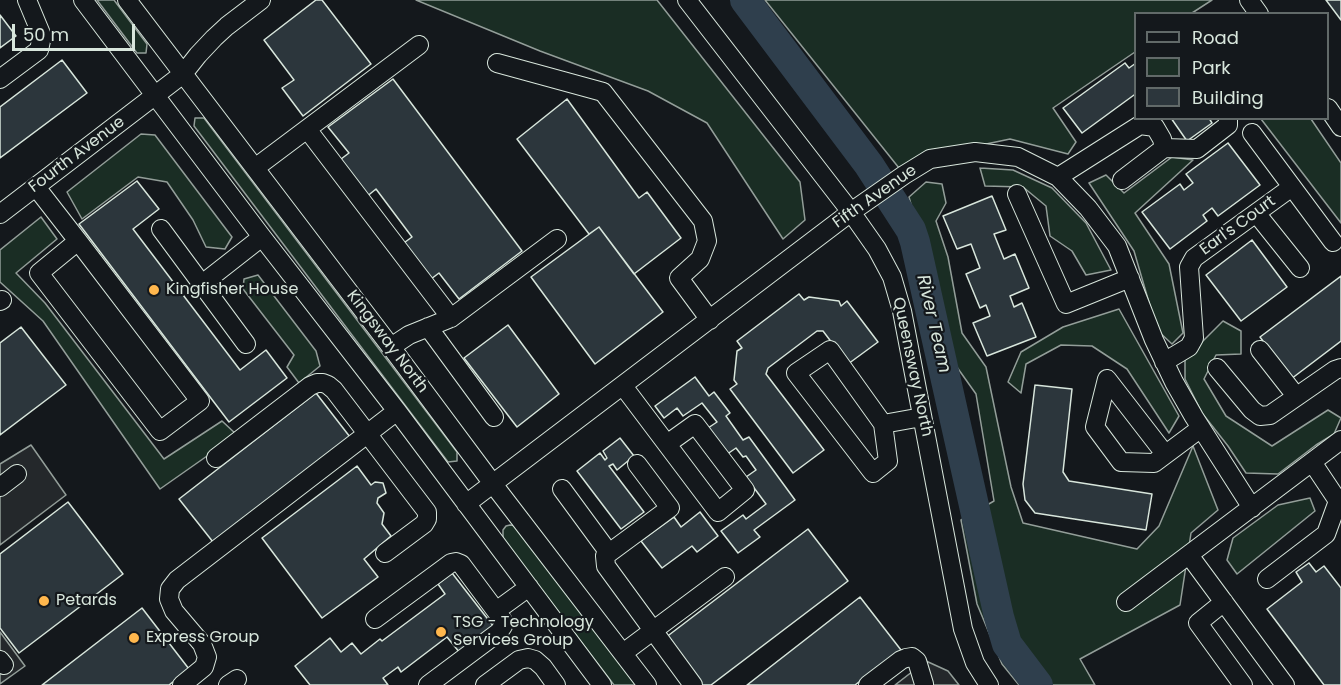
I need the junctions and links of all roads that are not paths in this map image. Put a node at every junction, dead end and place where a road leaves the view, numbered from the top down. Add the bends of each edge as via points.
1 (27, 0) edge
2 (83, 0) edge
3 (127, 0) edge
4 (261, 0) edge
5 (687, 0) edge
6 (419, 45) dead end
7 (497, 63) dead end
8 (183, 74) junction
9 (0, 79) edge
10 (155, 96) junction
11 (1333, 108) edge
12 (1228, 120) edge
13 (1341, 127) edge
14 (307, 129) junction
15 (1252, 133) dead end
16 (1164, 148) junction
17 (255, 168) junction
18 (1058, 177) junction
19 (1122, 180) dead end
20 (1292, 186) junction
21 (36, 187) junction
22 (1017, 194) dead end
23 (851, 212) junction
24 (1257, 213) junction
25 (0, 214) edge
26 (161, 229) dead end
27 (262, 237) junction
28 (557, 239) dead end
29 (78, 241) junction
30 (1334, 242) dead end
31 (1300, 268) dead end
32 (1130, 278) junction
33 (202, 284) junction
34 (451, 318) junction
35 (710, 320) junction
36 (428, 327) junction
37 (246, 344) dead end
38 (391, 347) junction
39 (1260, 350) dead end
40 (1164, 362) junction
41 (1217, 368) dead end
42 (1341, 368) edge
43 (623, 386) junction
44 (1296, 396) junction
45 (396, 411) junction
46 (494, 417) dead end
47 (922, 417) junction
48 (883, 424) junction
49 (1201, 428) junction
50 (367, 433) junction
51 (1341, 440) edge
52 (667, 444) junction
53 (1165, 454) junction
54 (216, 458) dead end
55 (1312, 462) junction
56 (637, 465) dead end
57 (17, 474) dead end
58 (493, 484) junction
59 (0, 487) edge
60 (562, 489) dead end
61 (1339, 501) edge
62 (466, 504) junction
63 (1252, 508) junction
64 (609, 553) junction
65 (385, 554) dead end
66 (1189, 555) junction
67 (725, 577) dead end
68 (1267, 579) dead end
69 (529, 587) junction
70 (1126, 602) dead end
71 (1224, 602) junction
72 (496, 611) junction
73 (375, 619) dead end
74 (653, 631) junction
75 (623, 653) junction
76 (924, 684) edge
77 (182, 685) edge
78 (428, 685) edge
79 (485, 685) edge
80 (556, 685) edge
81 (602, 685) edge
82 (647, 685) edge
83 (693, 685) edge
84 (868, 685) edge
85 (989, 685) edge
86 (1243, 685) edge
87 (1286, 685) edge

1 - 9 street via 42,36 39,50
2 - 10 street, Kingsway North
3 - 8 street, Kingsway North
4 - 8 street, Fourth Avenue via 227,26
5 - 23 street, Queensway North
6 - 14 street
7 - 35 street via 603,92 703,221 707,241 700,259 679,278
8 - 10 street, Fourth Avenue
8 - 17 street, Kingsway North
10 - 21 street, Fourth Avenue
10 - 27 street, Kingsway North
11 - 13 street
12 - 16 street via 1228,125 1197,148
14 - 17 street
14 - 34 street
15 - 20 street
16 - 18 street via 1155,127 1140,125
16 - 19 street
17 - 38 street, Kingsway North
18 - 23 street, Fifth Avenue via 1018,157 975,152 930,159
18 - 32 street, Fifth Avenue via 1117,246
20 - 24 street, Earl's Court
20 - 30 street
21 - 25 street, Fourth Avenue
21 - 29 street
22 - 32 street via 1066,304
23 - 35 street, Fifth Avenue
23 - 47 street, Queensway North via 892,277
24 - 31 street
24 - 40 street, Earl's Court via 1194,258 1189,267 1194,338 1189,347
26 - 33 street
27 - 33 street
27 - 45 street, Kingsway North
28 - 34 street
29 - 29 street via 200,401 160,431 39,273
32 - 40 street, Fifth Avenue
33 - 37 street
34 - 36 street
35 - 43 street, Fifth Avenue
36 - 38 street
36 - 46 street
38 - 58 street, Kingsway North
39 - 44 street
40 - 49 street, Fifth Avenue
41 - 44 street via 1260,416 1270,415
42 - 44 street
43 - 52 street
43 - 58 street, Fifth Avenue
45 - 50 street
45 - 62 street, Kingsway North
47 - 48 street
47 - 85 street, Queensway North via 963,629 975,663
48 - 48 street via 888,461 873,473 796,373 830,350
49 - 53 street
49 - 63 street, Fifth Avenue
50 - 54 street via 334,390 317,383
50 - 65 street via 427,512 424,524
50 - 77 street via 170,589 174,610 202,644 207,657 204,667
51 - 55 street
52 - 52 street via 695,424 745,490 718,512
53 - 53 street via 1154,463 1121,462 1095,427 1107,379
55 - 61 street
55 - 63 street
56 - 64 street via 670,508
57 - 59 street
58 - 62 street, Fifth Avenue
58 - 75 street, Kingsway North
60 - 64 street
61 - 68 street via 1326,534
62 - 69 street, Kingsway North
63 - 66 street
64 - 74 street via 605,556 606,566
66 - 70 street
66 - 71 street
67 - 74 street
69 - 72 street
69 - 81 street, Kingsway North
71 - 86 street via 1198,623
71 - 87 street
72 - 73 street via 456,562
72 - 78 street via 502,619 500,632
74 - 75 street
74 - 83 street
75 - 82 street, Kingsway North
76 - 84 street via 912,657 901,660
79 - 80 street via 519,660 528,658 543,667

